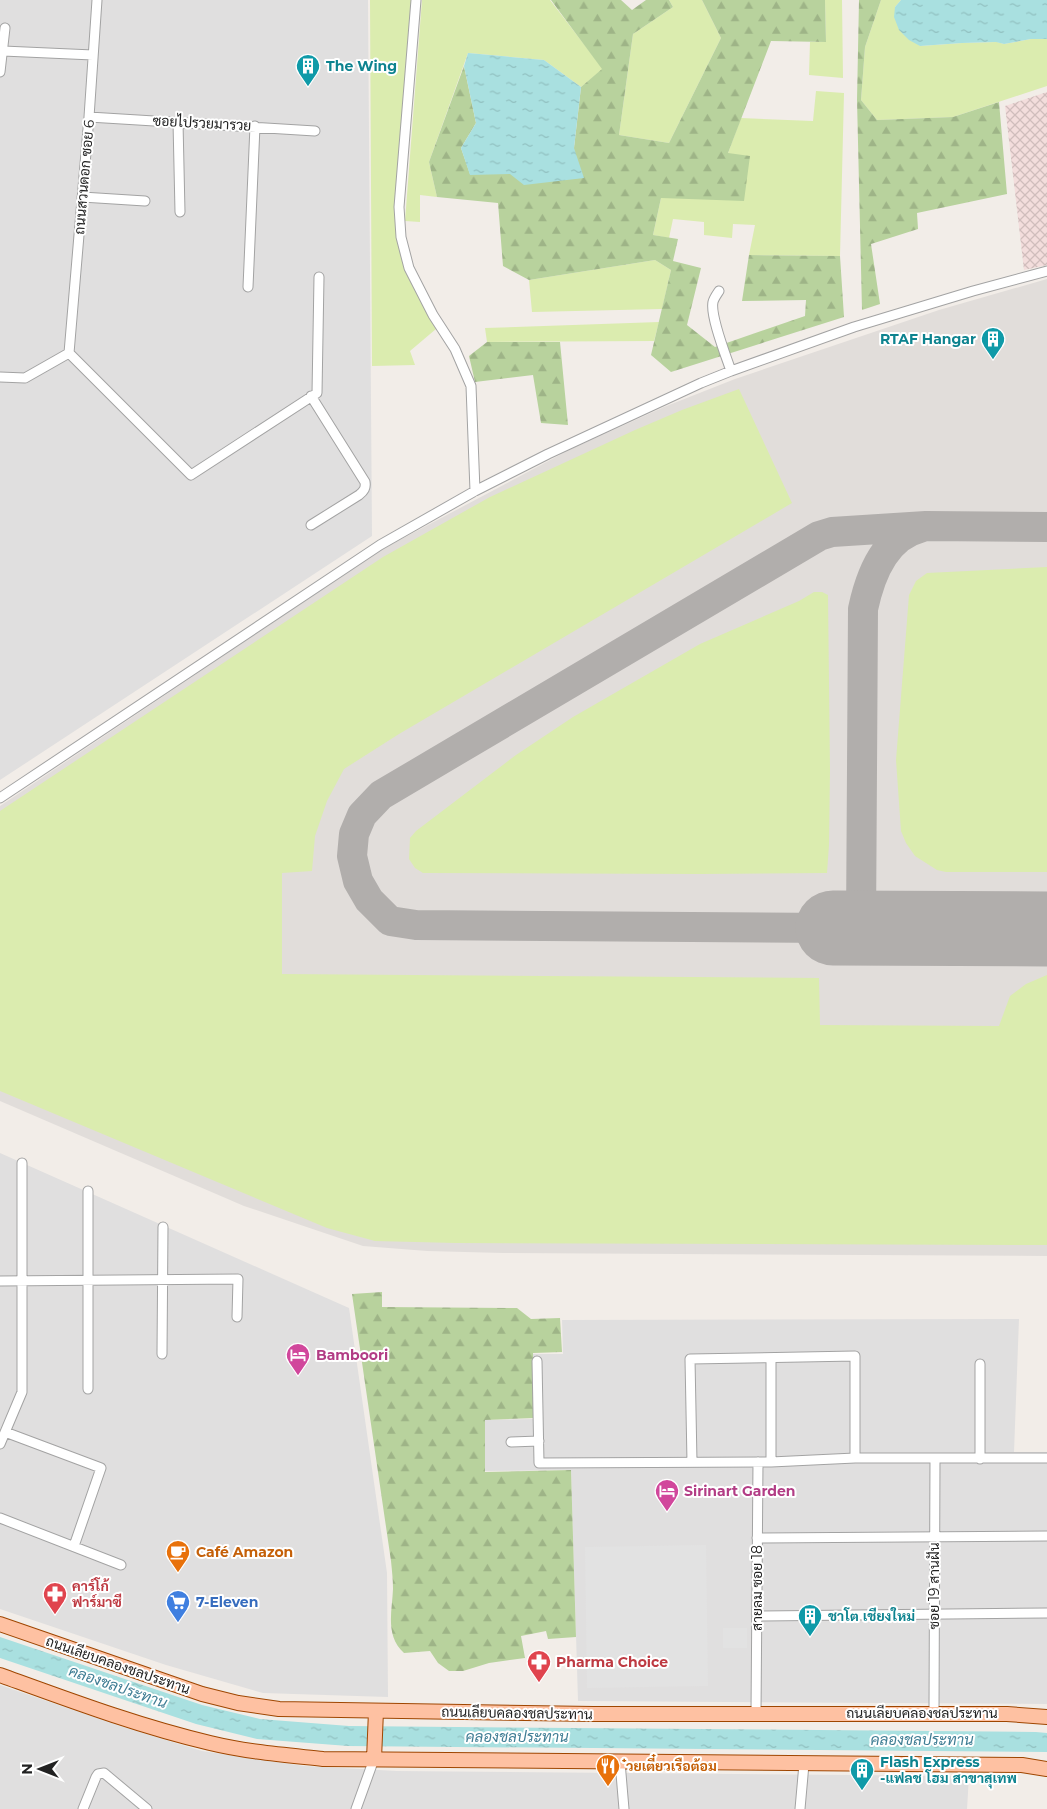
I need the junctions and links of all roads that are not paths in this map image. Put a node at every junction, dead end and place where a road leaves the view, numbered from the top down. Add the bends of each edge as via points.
1 (96, 0) edge
2 (416, 0) edge
3 (6, 28) dead end
4 (3, 51) junction
5 (93, 55) junction
6 (0, 72) edge
7 (89, 118) junction
8 (178, 122) junction
9 (255, 126) junction
10 (315, 131) dead end
11 (82, 197) junction
12 (146, 201) dead end
13 (180, 212) dead end
14 (1047, 271) edge
15 (319, 277) dead end
16 (248, 287) dead end
17 (719, 291) dead end
18 (69, 353) junction
19 (731, 371) junction
20 (0, 377) edge
21 (311, 396) junction
22 (475, 491) junction
23 (311, 525) dead end
24 (0, 798) edge
25 (22, 1163) dead end
26 (88, 1191) dead end
27 (163, 1227) dead end
28 (88, 1280) junction
29 (163, 1280) junction
30 (0, 1281) edge
31 (22, 1281) junction
32 (237, 1317) dead end
33 (162, 1354) dead end
34 (771, 1359) junction
35 (536, 1360) dead end
36 (980, 1364) dead end
37 (88, 1389) dead end
38 (5, 1432) junction
39 (539, 1441) junction
40 (510, 1442) dead end
41 (0, 1444) edge
42 (855, 1458) junction
43 (935, 1458) junction
44 (1047, 1458) edge
45 (980, 1459) junction
46 (692, 1462) junction
47 (758, 1462) junction
48 (771, 1462) junction
49 (0, 1518) edge
50 (1047, 1536) edge
51 (934, 1537) junction
52 (757, 1538) junction
53 (74, 1546) junction
54 (122, 1565) dead end
55 (1047, 1613) edge
56 (934, 1614) junction
57 (757, 1616) junction
58 (0, 1624) edge
59 (0, 1675) edge
60 (756, 1713) junction
61 (934, 1713) junction
62 (1047, 1717) edge
63 (376, 1718) junction
64 (374, 1755) junction
65 (620, 1762) junction
66 (804, 1764) junction
67 (1047, 1769) edge
68 (83, 1809) edge
69 (148, 1809) edge
70 (356, 1809) edge
71 (624, 1809) edge
72 (800, 1809) edge

1 - 5 street, ถนนสวนดอก ซอย 6
2 - 22 street via 399,207 401,237 418,288 455,348 471,386
3 - 4 street
4 - 5 street
4 - 6 street
5 - 7 street, ถนนสวนดอก ซอย 6
7 - 8 street, ซอยไปรวยมารวย
7 - 11 street, ถนนสวนดอก ซอย 6
8 - 9 street, ซอยไปรวยมารวย
8 - 13 street
9 - 10 street, ซอยไปรวยมารวย
9 - 16 street
11 - 12 street
11 - 18 street, ถนนสวนดอก ซอย 6
14 - 19 street via 854,327
15 - 21 street via 317,392
17 - 19 street via 713,302 716,325
18 - 20 street via 24,378
18 - 21 street via 191,475
19 - 22 street via 580,438
21 - 23 street via 366,486 359,495
22 - 24 street via 380,545
25 - 31 street
26 - 28 street
27 - 29 street
28 - 29 street
28 - 31 street
28 - 37 street
29 - 32 street via 238,1279
29 - 33 street
30 - 31 street
31 - 38 street via 22,1392
34 - 42 street via 855,1356
34 - 46 street via 690,1359
34 - 48 street
35 - 39 street
36 - 45 street
38 - 41 street
38 - 53 street via 101,1468
39 - 40 street
39 - 46 street via 540,1463
42 - 43 street
42 - 48 street
43 - 45 street
43 - 51 street, ซอย 19 สานฝัน
44 - 45 street
46 - 47 street
47 - 48 street
47 - 52 street, สายลม ซอย 18
49 - 53 street
50 - 51 street
51 - 52 street
51 - 56 street, ซอย 19 สานฝัน
52 - 57 street, สายลม ซอย 18
53 - 54 street
55 - 56 street
56 - 57 street
56 - 61 street, ซอย 19 สานฝัน
57 - 60 street, สายลม ซอย 18
58 - 63 main road, ถนนเลียบคลองชลประทาน via 238,1704
59 - 64 main road via 131,1721 212,1744 323,1759
60 - 61 main road, ถนนเลียบคลองชลประทาน
60 - 63 main road, ถนนเลียบคลองชลประทาน
61 - 62 main road, ถนนเลียบคลองชลประทาน
63 - 64 main road
64 - 65 main road
64 - 70 street
65 - 66 main road
65 - 71 street
66 - 67 main road via 1022,1765
66 - 72 street
68 - 69 street via 96,1777 104,1773

